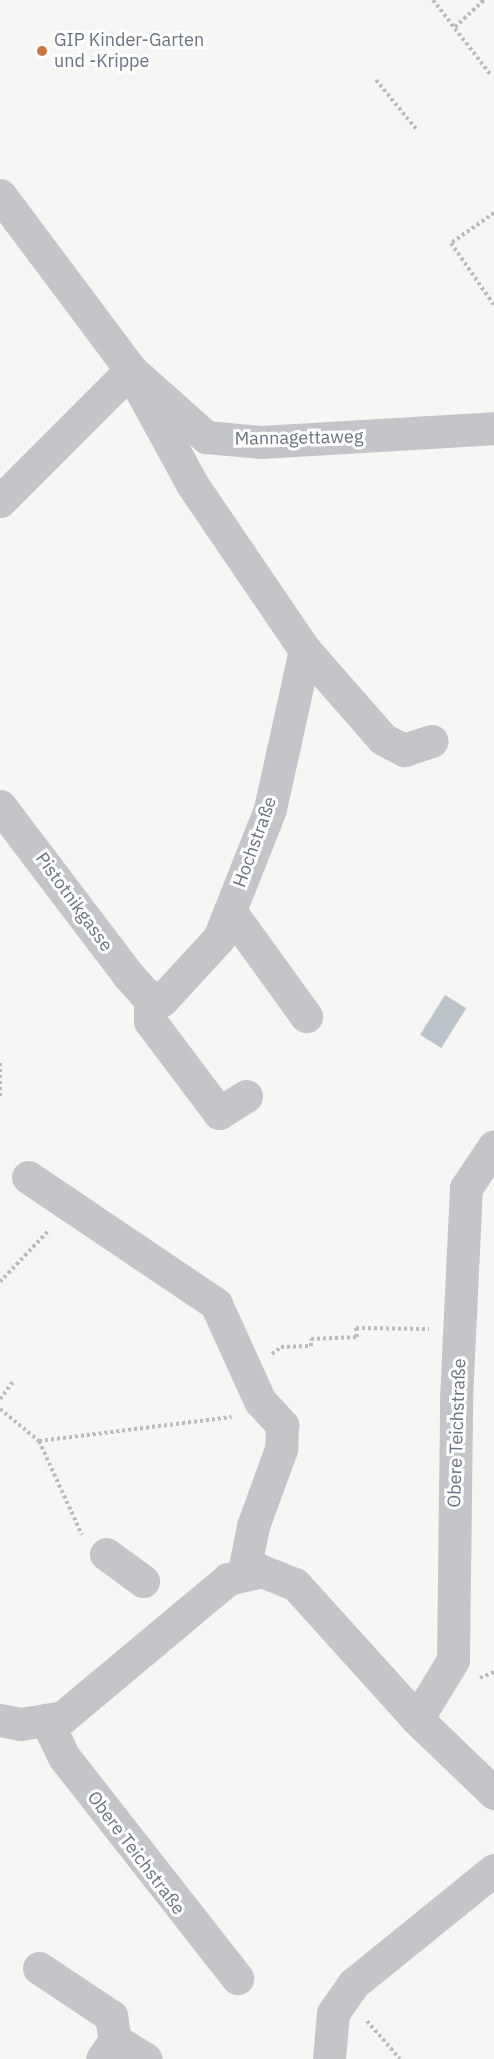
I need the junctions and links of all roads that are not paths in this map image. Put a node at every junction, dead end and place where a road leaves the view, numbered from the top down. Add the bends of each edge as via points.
1 (0, 195) edge
2 (131, 370) junction
3 (494, 428) edge
4 (0, 501) edge
5 (305, 650) junction
6 (432, 741) dead end
7 (0, 806) edge
8 (230, 911) junction
9 (150, 996) junction
10 (306, 1016) dead end
11 (246, 1096) dead end
12 (494, 1146) edge
13 (28, 1177) dead end
14 (106, 1554) road end
15 (244, 1572) junction
16 (163, 1597) junction
17 (417, 1719) junction
18 (0, 1720) edge
19 (46, 1720) junction
20 (494, 1793) edge
21 (494, 1870) edge
22 (39, 1968) dead end
23 (237, 1978) dead end
24 (109, 2049) edge
25 (146, 2059) edge
26 (329, 2059) edge

1 - 2 street, Mannagettaweg
2 - 3 street, Mannagettaweg via 206,437 229,440
2 - 4 street
2 - 5 street via 192,484
5 - 6 street via 383,739 404,750
5 - 8 street, Hochstraße via 270,809
7 - 9 street, Pistotnikgasse via 66,877 129,976
8 - 9 street, Hochstraße via 219,938 187,978 162,1000
8 - 10 street
9 - 11 street via 150,1021 219,1113
12 - 17 street, Obere Teichstraße via 466,1188 456,1399 453,1660
13 - 15 street via 216,1304 260,1401 282,1425 281,1449 253,1526
14 - 16 street
15 - 16 street
15 - 17 street via 262,1571 295,1584
16 - 19 street via 63,1717
17 - 20 street
18 - 19 street via 21,1724
19 - 23 street, Obere Teichstraße via 64,1757
21 - 26 street via 367,1970 342,1997 329,2028
22 - 24 street via 111,2016
24 - 25 street

